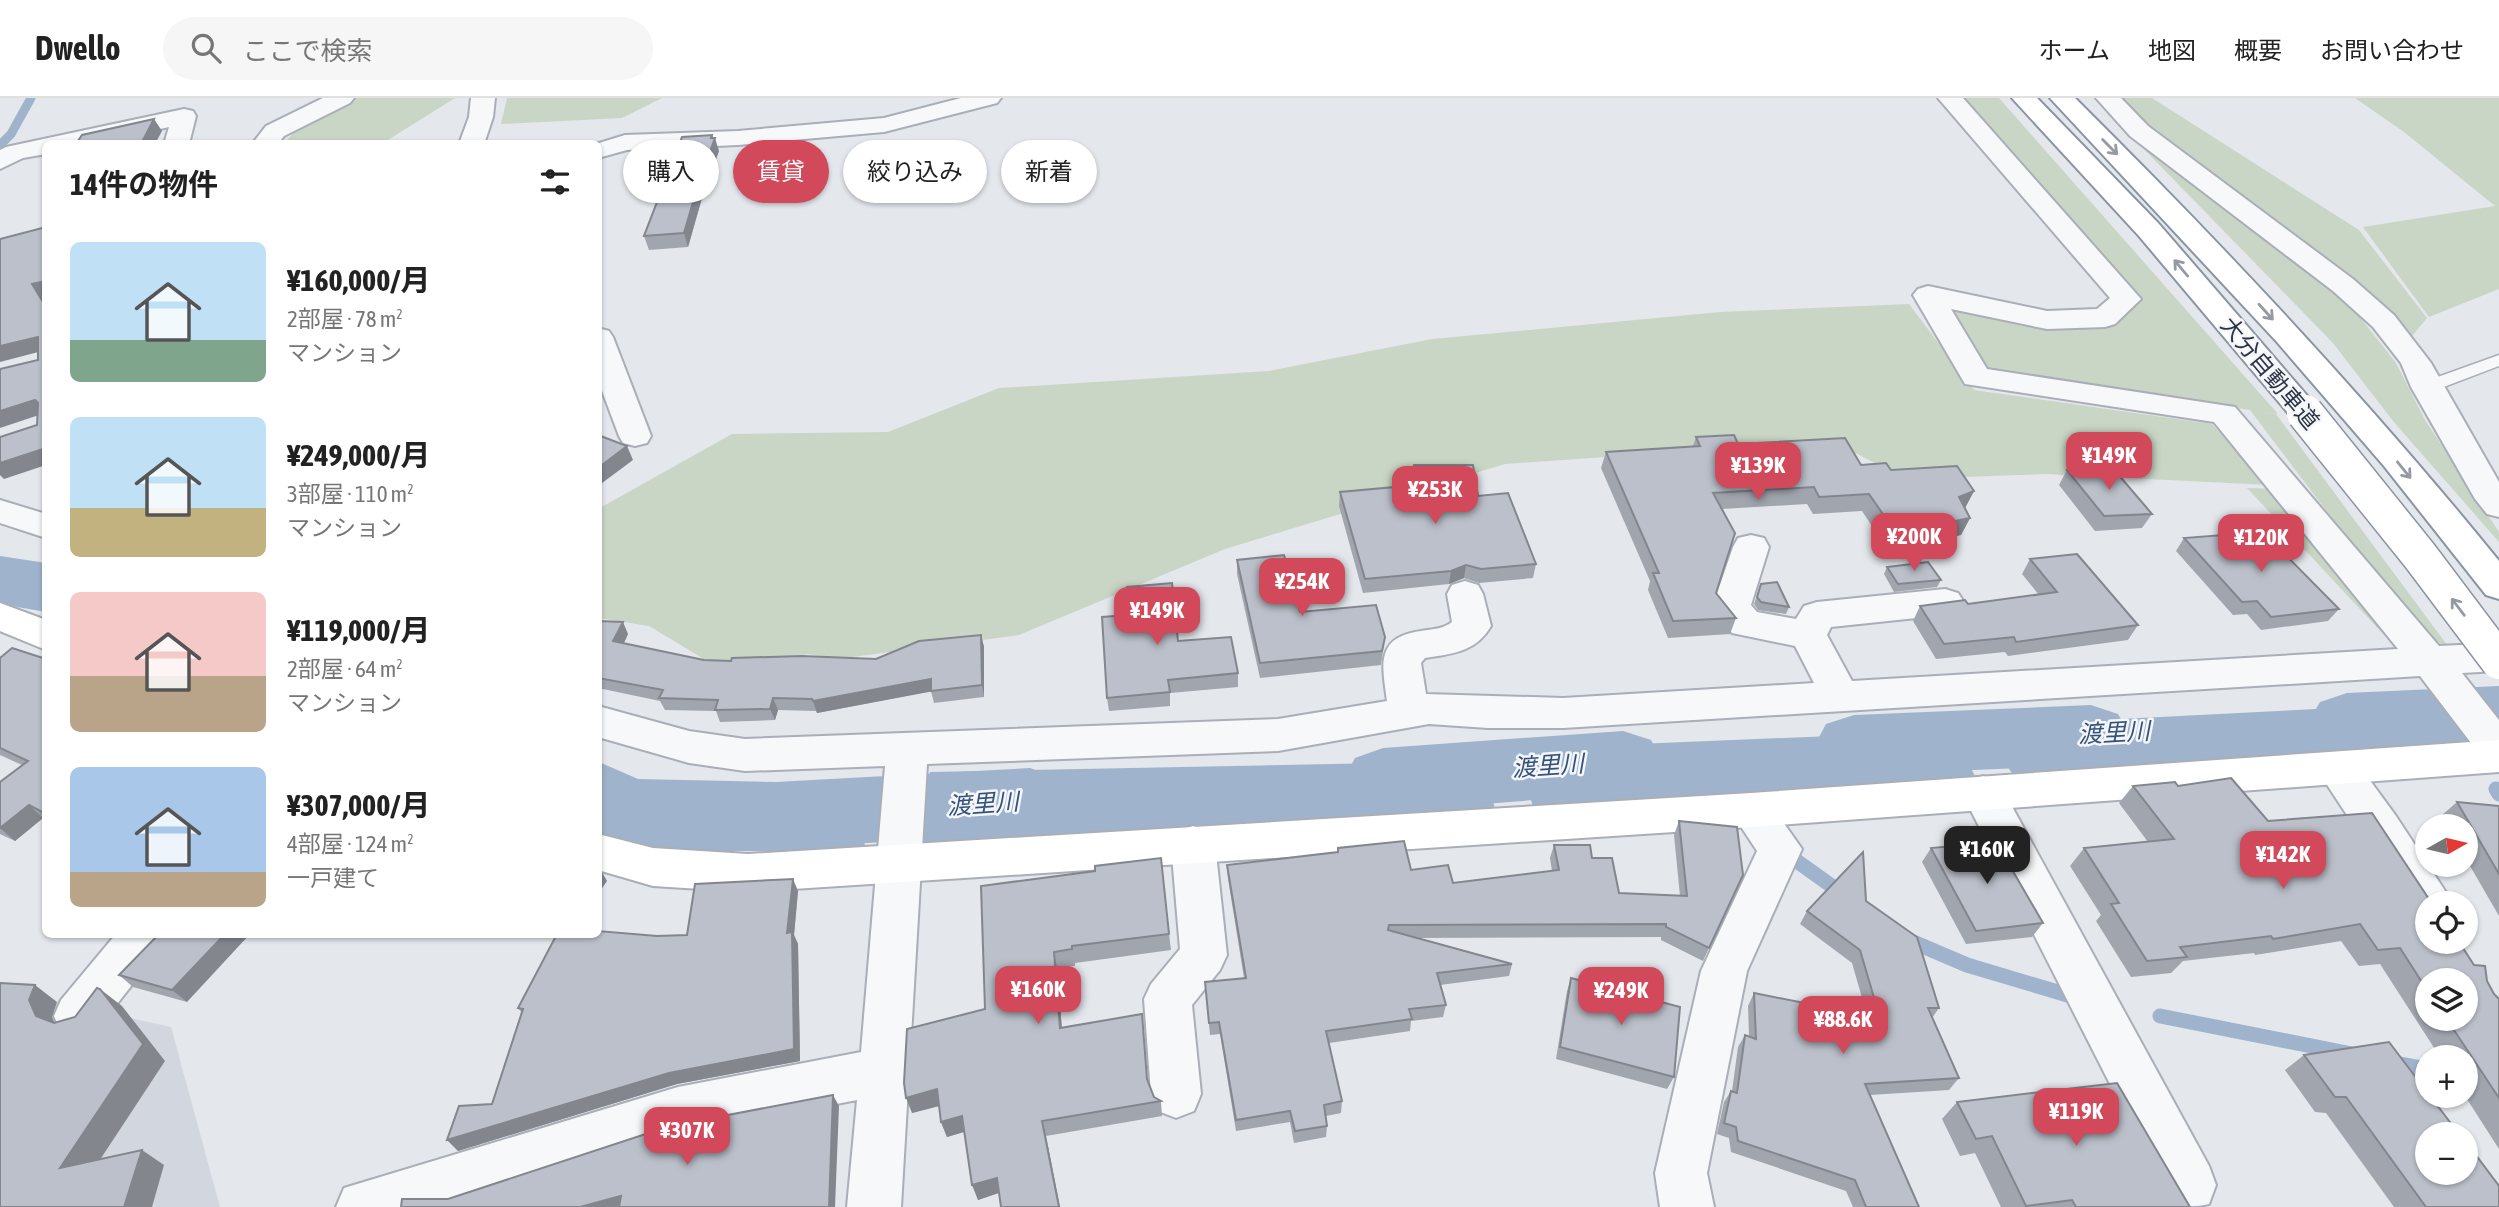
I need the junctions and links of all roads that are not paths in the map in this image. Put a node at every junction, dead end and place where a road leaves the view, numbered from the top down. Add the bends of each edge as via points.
1 (342, 98) edge
2 (483, 98) edge
3 (989, 98) edge
4 (1950, 98) edge
5 (2024, 98) edge
6 (2062, 98) edge
7 (2108, 98) edge
8 (74, 140) edge
9 (177, 140) edge
10 (267, 140) edge
11 (472, 140) edge
12 (42, 147) edge
13 (602, 150) edge
14 (0, 161) edge
15 (602, 348) edge
16 (2499, 360) edge
17 (2427, 387) junction
18 (635, 436) dead end
19 (2499, 506) edge
20 (0, 511) edge
21 (42, 525) edge
22 (1751, 547) dead end
23 (2499, 586) edge
24 (1465, 594) dead end
25 (1945, 602) edge
26 (0, 616) edge
27 (42, 634) edge
28 (1808, 635) junction
29 (2499, 659) edge
30 (2429, 660) junction
31 (1841, 698) junction
32 (1409, 712) junction
33 (602, 722) edge
34 (2499, 749) edge
35 (907, 750) junction
36 (2499, 756) edge
37 (2337, 768) junction
38 (1983, 793) junction
39 (1751, 810) junction
40 (1193, 844) junction
41 (602, 853) edge
42 (897, 862) junction
43 (2422, 891) edge
44 (142, 938) edge
45 (78, 1016) edge
46 (883, 1071) junction
47 (1176, 1094) dead end
48 (2190, 1185) dead end
49 (363, 1207) edge
50 (874, 1207) edge
51 (1687, 1207) edge

1 - 10 street via 275,131
2 - 11 street
3 - 13 street via 884,125 625,143
4 - 30 street via 2126,299 2105,318 2047,320 1928,295 1976,377 2224,414
29 -> 5 main road, 大分自動車道, bridge via 2305,413 2149,230
6 -> 23 main road, 大分自動車道 via 2192,229 2361,417
7 - 17 street via 2139,131 2356,296 2400,338
8 - 9 street via 184,116
12 - 14 street via 15,152
15 - 18 street
16 - 17 lane
17 - 19 street
20 - 21 street
22 - 28 street via 1731,608 1745,623
24 - 32 street via 1472,626 1455,640 1413,646 1401,660
25 - 28 street via 1817,615
26 - 27 main road
28 - 31 street
29 - 30 street
30 - 31 street
30 - 34 street
31 - 32 street via 1563,713
32 - 35 street via 1278,735
33 - 35 street via 689,747 745,755
35 - 42 street
36 - 37 main road
37 - 38 main road
37 - 43 street
38 - 39 main road
38 - 48 street
39 - 40 main road
39 - 51 street via 1780,849 1724,971 1681,1172
40 - 42 main road
40 - 47 street via 1204,955 1168,999
41 - 42 main road via 653,867 748,873
42 - 46 street
44 - 45 street
46 - 49 street via 678,1111
46 - 50 street

